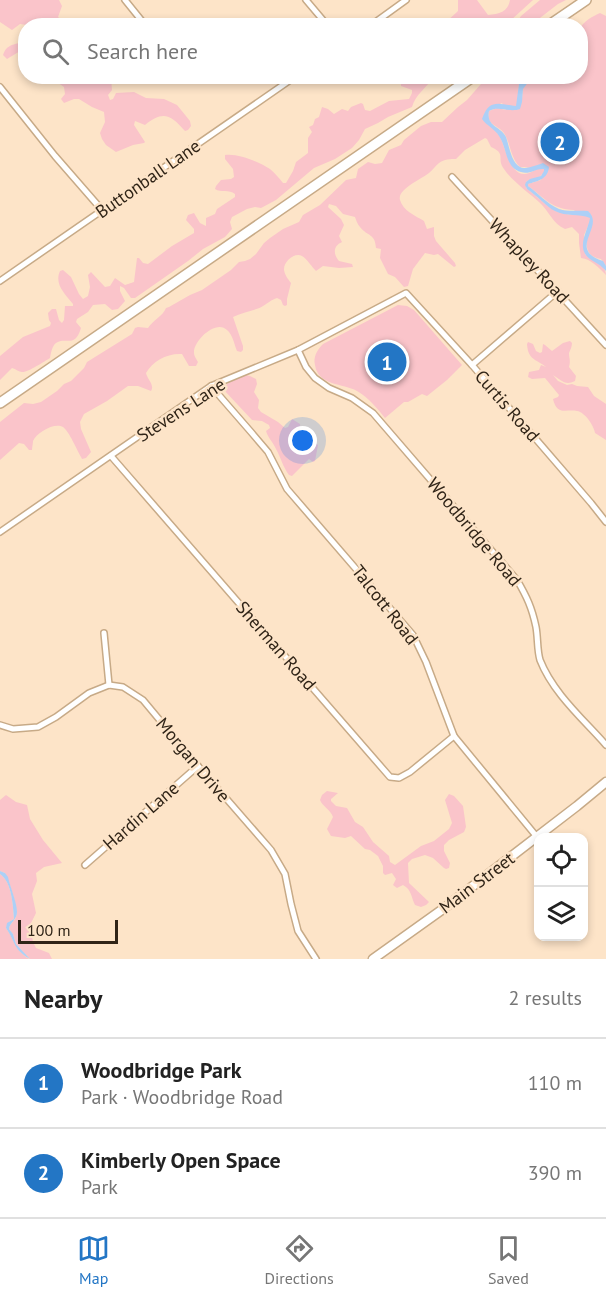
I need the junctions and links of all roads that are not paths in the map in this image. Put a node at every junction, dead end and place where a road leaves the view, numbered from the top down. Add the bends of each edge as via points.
1 (125, 0) edge
2 (306, 0) edge
3 (406, 0) edge
4 (586, 0) edge
5 (140, 18) edge
6 (321, 18) edge
7 (381, 18) edge
8 (560, 18) edge
9 (284, 84) edge
10 (462, 84) edge
11 (0, 87) edge
12 (452, 177) dead end
13 (102, 210) junction
14 (0, 280) edge
15 (558, 291) junction
16 (406, 293) joint
17 (606, 345) edge
18 (298, 350) junction
19 (472, 365) junction
20 (211, 386) junction
21 (0, 403) edge
22 (111, 456) junction
23 (606, 522) edge
24 (0, 532) edge
25 (104, 633) dead end
26 (109, 685) junction
27 (0, 725) edge
28 (454, 736) junction
29 (606, 745) edge
30 (198, 766) junction
31 (606, 782) edge
32 (534, 833) edge
33 (542, 833) edge
34 (534, 839) edge
35 (85, 865) dead end
36 (316, 959) edge
37 (373, 959) edge

1 - 5 street
2 - 6 street
3 - 7 street
4 - 8 main road
9 - 13 street, Buttonball Lane
10 - 21 main road
11 - 13 street
12 - 15 street, Whapley Road
13 - 14 street, Buttonball Lane
15 - 17 street, Whapley Road
15 - 19 street
16 - 18 street, Stevens Lane
16 - 19 street, Curtis Road
18 - 20 street, Stevens Lane
18 - 29 street, Woodbridge Road via 315,378 373,413 517,580 530,602 539,657 546,674
19 - 23 street, Curtis Road
20 - 22 street, Stevens Lane
20 - 28 street, Talcott Road via 268,452 287,489 412,635
22 - 24 street, Stevens Lane
22 - 28 street, Sherman Road via 390,777 399,778 410,772
25 - 26 street
26 - 27 street via 89,693 38,727 12,729
26 - 30 street, Morgan Drive via 123,687 143,700
28 - 32 street, Talcott Road
30 - 35 street, Hardin Lane
30 - 36 street, Morgan Drive via 276,858 285,874 298,931
31 - 33 main road, Main Street
34 - 37 main road, Main Street

